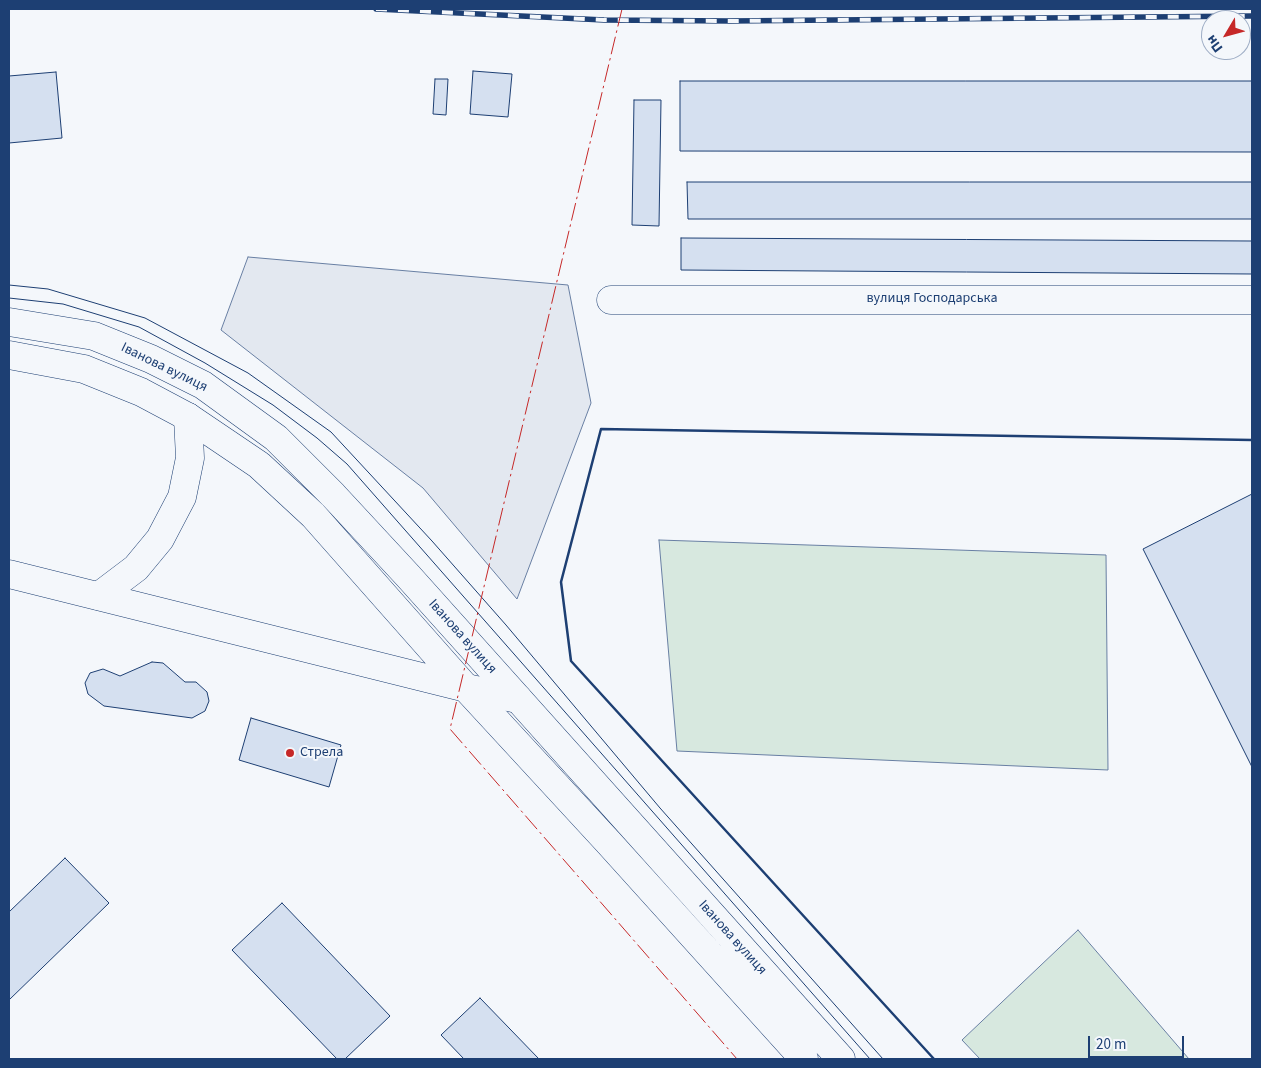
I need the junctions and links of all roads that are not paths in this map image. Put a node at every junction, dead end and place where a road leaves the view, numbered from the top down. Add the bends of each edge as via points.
1 (611, 300) dead end
2 (1252, 300) edge
3 (9, 322) edge
4 (9, 355) edge
5 (188, 416) junction
6 (9, 574) edge
7 (99, 596) junction
8 (466, 688) junction
9 (518, 699) junction
10 (804, 1059) edge
11 (842, 1059) edge

1 - 2 main road, вулиця Господарська
3 - 9 main road, Іванова вулиця via 94,336 151,359 203,385 276,438 333,495
4 - 5 main road, Іванова вулиця via 84,369 141,392
5 - 7 main road via 190,458 182,497 160,539 136,568
5 - 8 main road, Іванова вулиця via 259,465 313,516
6 - 7 main road
7 - 8 main road
8 - 9 main road
8 - 10 main road, Іванова вулиця
9 - 11 main road, Іванова вулиця

